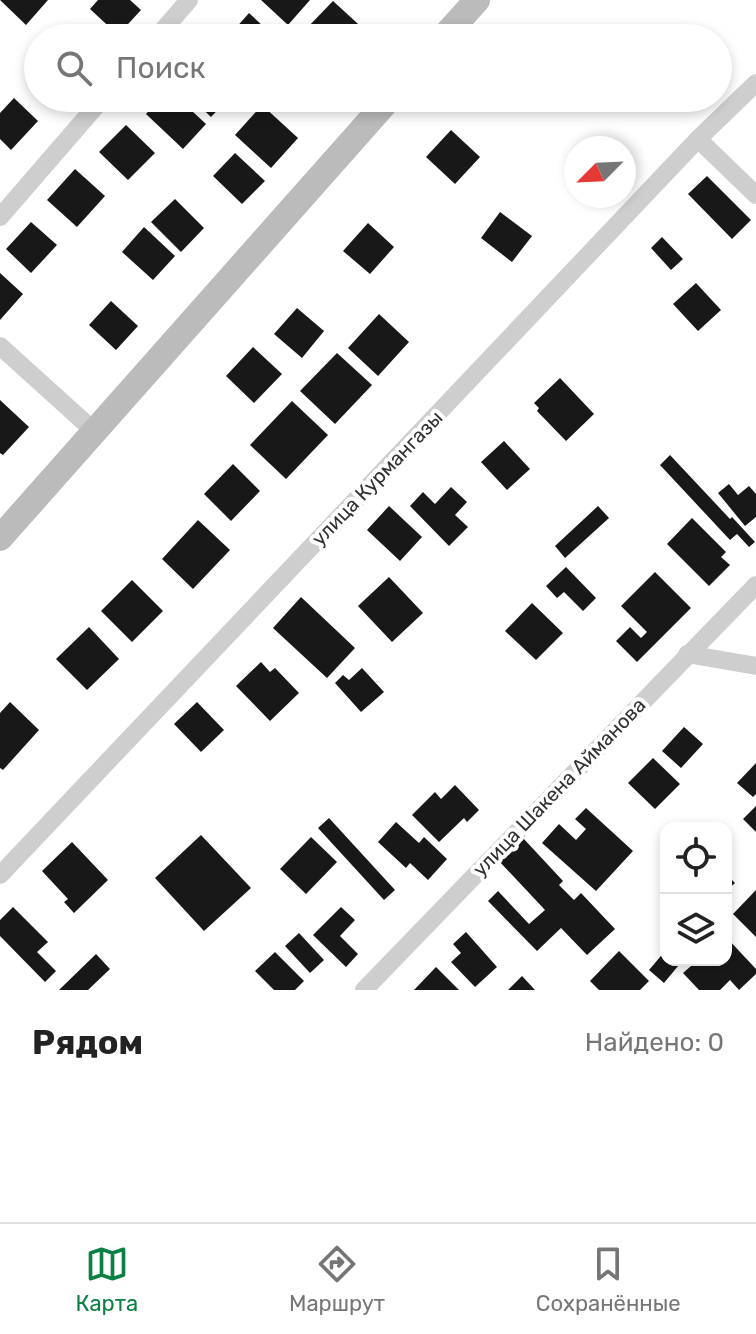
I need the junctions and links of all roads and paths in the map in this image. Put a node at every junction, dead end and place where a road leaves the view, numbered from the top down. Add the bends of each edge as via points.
1 (189, 0) edge
2 (477, 0) edge
3 (168, 24) edge
4 (456, 24) edge
5 (756, 83) edge
6 (732, 106) edge
7 (91, 112) edge
8 (378, 112) edge
9 (726, 112) edge
10 (698, 139) junction
11 (756, 195) edge
12 (0, 217) edge
13 (0, 346) edge
14 (94, 431) junction
15 (0, 538) edge
16 (756, 585) edge
17 (687, 654) junction
18 (756, 666) edge
19 (0, 875) edge
20 (364, 990) edge

1 - 3 street
2 - 4 street
5 - 6 street, улица Курмангазы
7 - 12 street
8 - 14 street
9 - 10 street, улица Курмангазы
10 - 11 street
10 - 19 street, улица Курмангазы
13 - 14 street
14 - 15 street
16 - 17 street, улица Шакена Айманова
17 - 18 street
17 - 20 street, улица Шакена Айманова

